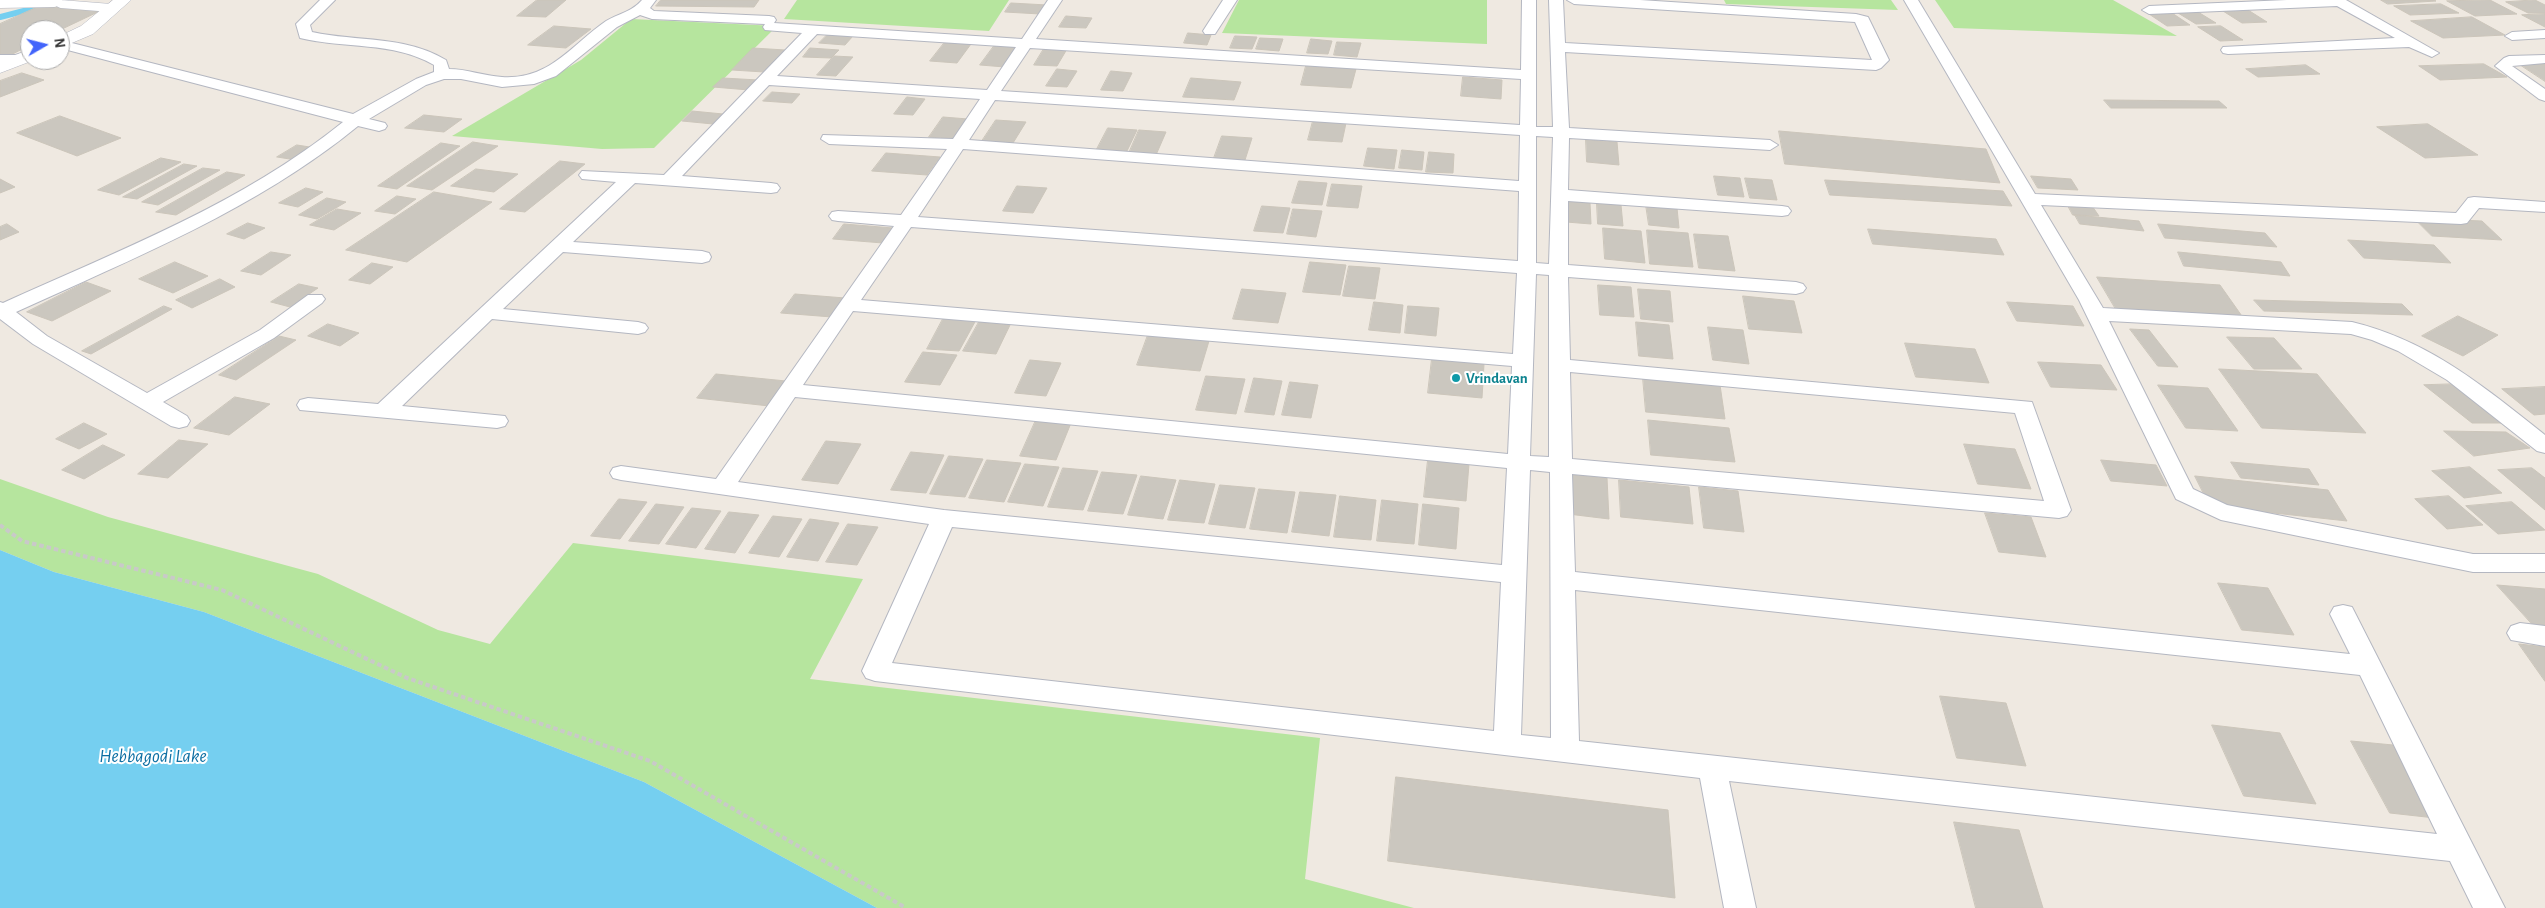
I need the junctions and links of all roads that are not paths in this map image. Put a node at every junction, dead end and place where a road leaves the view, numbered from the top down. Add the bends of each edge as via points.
1 (328, 0) edge
2 (1055, 0) edge
3 (1230, 0) edge
4 (1529, 0) edge
5 (1556, 0) edge
6 (1574, 0) edge
7 (1911, 0) edge
8 (54, 1) edge
9 (2338, 1) edge
10 (0, 4) edge
11 (117, 4) edge
12 (646, 4) edge
13 (2149, 10) dead end
14 (812, 30) junction
15 (1210, 31) dead end
16 (2545, 34) edge
17 (2512, 36) dead end
18 (70, 38) edge
19 (2413, 42) junction
20 (1025, 44) junction
21 (2336, 45) junction
22 (70, 46) edge
23 (1558, 46) junction
24 (2228, 50) dead end
25 (2432, 53) dead end
26 (16, 58) edge
27 (2357, 58) dead end
28 (2545, 60) edge
29 (0, 67) edge
30 (442, 74) junction
31 (1529, 75) junction
32 (766, 80) junction
33 (992, 95) junction
34 (2545, 96) edge
35 (355, 120) junction
36 (379, 126) dead end
37 (1530, 131) junction
38 (1562, 133) junction
39 (829, 139) dead end
40 (958, 144) junction
41 (1770, 145) dead end
42 (588, 175) dead end
43 (630, 178) junction
44 (668, 180) junction
45 (1529, 187) junction
46 (771, 188) dead end
47 (1560, 195) junction
48 (2029, 199) junction
49 (2545, 207) edge
50 (1782, 211) dead end
51 (838, 216) dead end
52 (906, 221) junction
53 (558, 246) junction
54 (702, 257) dead end
55 (1527, 268) junction
56 (1558, 271) junction
57 (1796, 288) dead end
58 (315, 299) dead end
59 (847, 305) junction
60 (1, 310) edge
61 (487, 313) junction
62 (2096, 314) junction
63 (638, 328) dead end
64 (1522, 361) junction
65 (1560, 365) junction
66 (790, 390) junction
67 (148, 402) junction
68 (308, 405) dead end
69 (384, 411) junction
70 (179, 421) dead end
71 (497, 421) dead end
72 (2545, 446) edge
73 (1520, 462) junction
74 (1561, 466) junction
75 (621, 473) dead end
76 (722, 487) junction
77 (944, 518) junction
78 (2545, 562) edge
79 (1515, 575) junction
80 (1564, 580) junction
81 (2344, 614) dead end
82 (2520, 633) dead end
83 (2545, 636) edge
84 (2369, 666) junction
85 (1507, 745) junction
86 (1565, 751) junction
87 (1712, 768) junction
88 (2460, 849) junction
89 (1740, 908) edge
90 (2489, 908) edge

1 - 30 street via 303,24 304,35 321,40 404,46 430,55 441,63
2 - 20 street
3 - 15 street
4 - 31 street
5 - 23 street
6 - 23 street via 1856,18 1863,20 1881,60 1876,65
7 - 48 street
8 - 10 lane
8 - 11 lane
9 - 13 street
9 - 19 street
11 - 18 street via 87,30
12 - 14 street via 645,12 662,16
12 - 30 street via 612,24 551,73 534,79 502,82 461,74
14 - 20 street
14 - 32 street
16 - 17 street
19 - 21 street
19 - 25 street
20 - 31 street
20 - 33 street
21 - 24 street
21 - 27 street
22 - 35 street
23 - 38 street
26 - 29 street
28 - 34 street via 2508,61 2503,66
30 - 35 street via 421,82
31 - 37 street
32 - 33 street
32 - 44 street
33 - 37 street
33 - 40 street
35 - 36 street
35 - 60 street via 322,147 212,215
37 - 38 street
37 - 45 street
38 - 41 street
38 - 47 street
39 - 40 street
40 - 45 street
40 - 52 street
42 - 43 street
43 - 44 street
43 - 53 street
44 - 46 street
45 - 55 street
47 - 50 street
47 - 56 street
48 - 49 street via 2462,219 2474,202
48 - 62 street
51 - 52 street
52 - 55 street
52 - 59 street
53 - 54 street
53 - 61 street
55 - 56 street
55 - 64 street
56 - 57 street
56 - 65 street
58 - 67 street via 267,334
59 - 64 street
59 - 66 street
60 - 67 street via 40,340
61 - 63 street
61 - 69 street
62 - 72 street via 2352,328 2378,333 2411,348 2464,383
62 - 78 street via 2184,494 2222,512 2473,563
64 - 73 street
65 - 74 street
65 - 74 street via 2024,407 2059,510
66 - 73 street
66 - 76 street
67 - 70 street
68 - 69 street
69 - 71 street
73 - 74 street
73 - 79 street
74 - 80 street
75 - 76 street
76 - 77 street
77 - 79 street
77 - 85 street via 875,671
79 - 85 street
80 - 84 street
80 - 86 street
81 - 84 street
82 - 83 street
84 - 88 street
85 - 86 street
86 - 87 street
87 - 88 street
87 - 89 street
88 - 90 street

